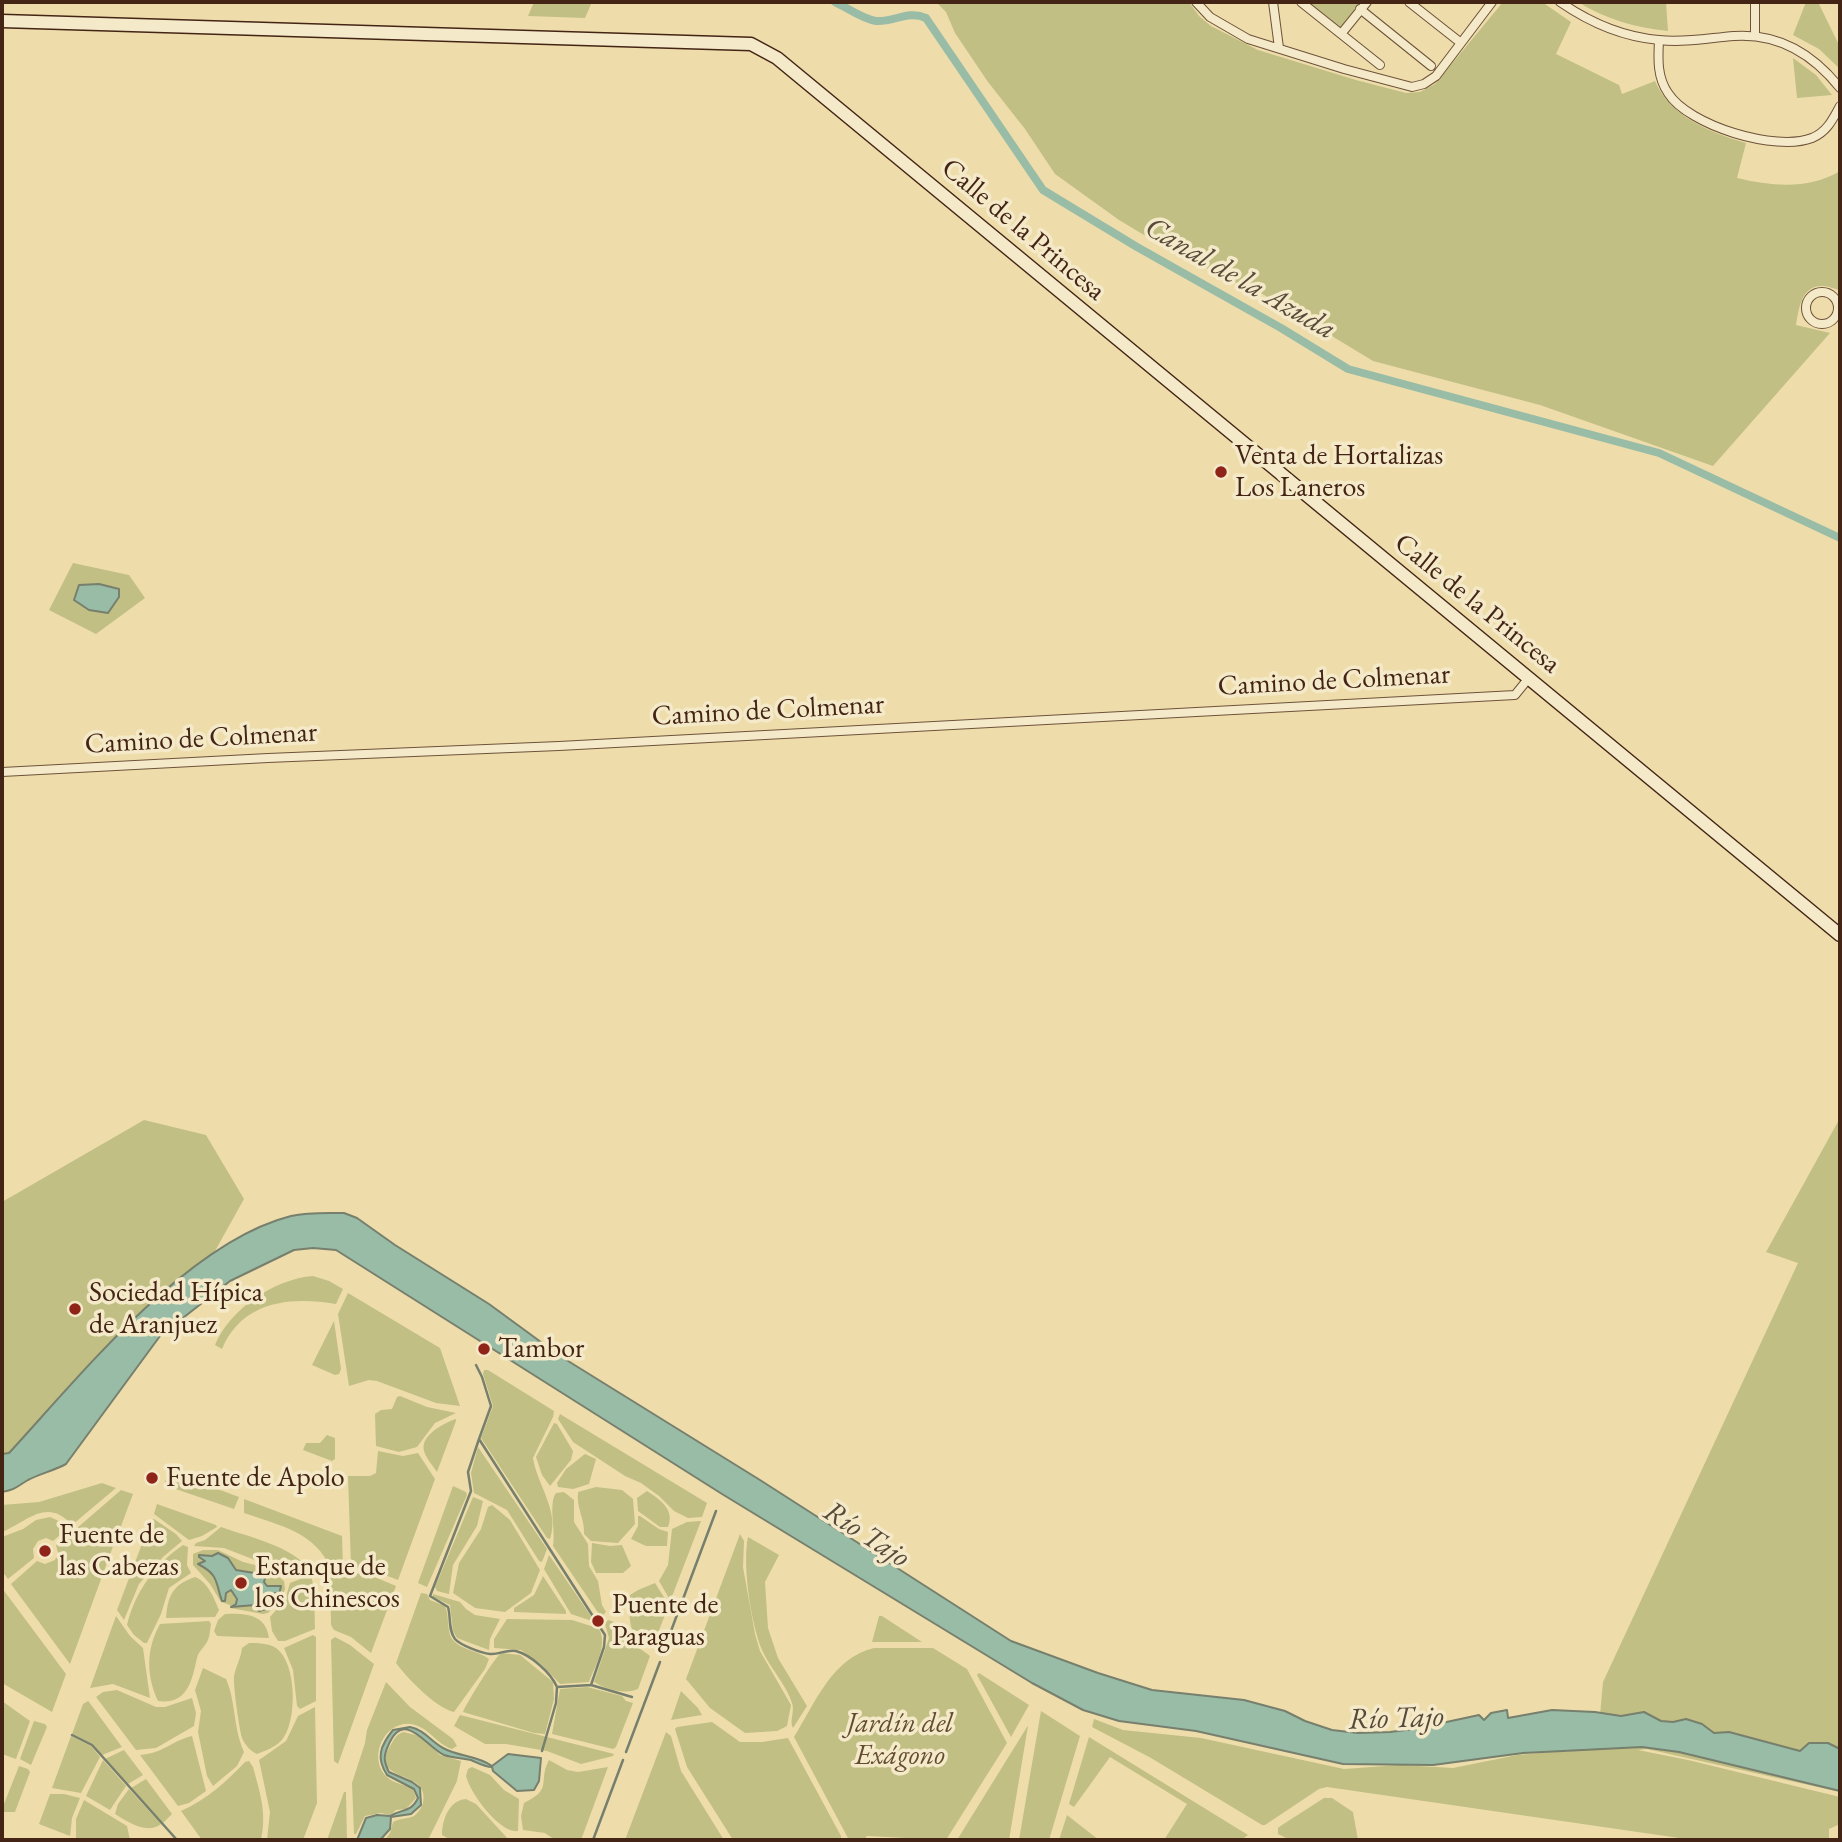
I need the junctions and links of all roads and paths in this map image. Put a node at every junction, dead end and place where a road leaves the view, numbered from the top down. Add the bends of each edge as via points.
1 (1196, 2) edge
2 (1273, 2) edge
3 (1301, 2) edge
4 (1367, 2) edge
5 (1409, 2) edge
6 (1492, 2) edge
7 (1560, 2) edge
8 (1755, 2) edge
9 (1360, 9) junction
10 (2, 21) edge
11 (1341, 34) junction
12 (1755, 36) junction
13 (1659, 40) junction
14 (1461, 43) junction
15 (1279, 48) junction
16 (1380, 65) dead end
17 (1431, 66) dead end
18 (1840, 88) edge
19 (1840, 106) edge
20 (1839, 305) edge
21 (1528, 679) junction
22 (2, 772) edge
23 (1840, 935) edge

1 - 15 street via 1234,32
2 - 15 street
3 - 11 street
4 - 9 street
5 - 14 street
6 - 14 street
7 - 13 street via 1585,19
8 - 12 street
9 - 11 street
9 - 17 street
10 - 21 street, Calle de la Princesa via 751,44 798,75
11 - 16 street
12 - 13 street
12 - 18 street via 1784,42 1808,54
13 - 19 street via 1660,76 1669,95 1684,109 1725,129 1772,141 1803,141 1825,131
14 - 15 street via 1431,80 1412,87
20 - 20 street via 1821,291 1808,299 1806,309 1814,322 1825,324 1834,318
21 - 22 street, Camino de Colmenar via 1514,695
21 - 23 street, Calle de la Princesa

